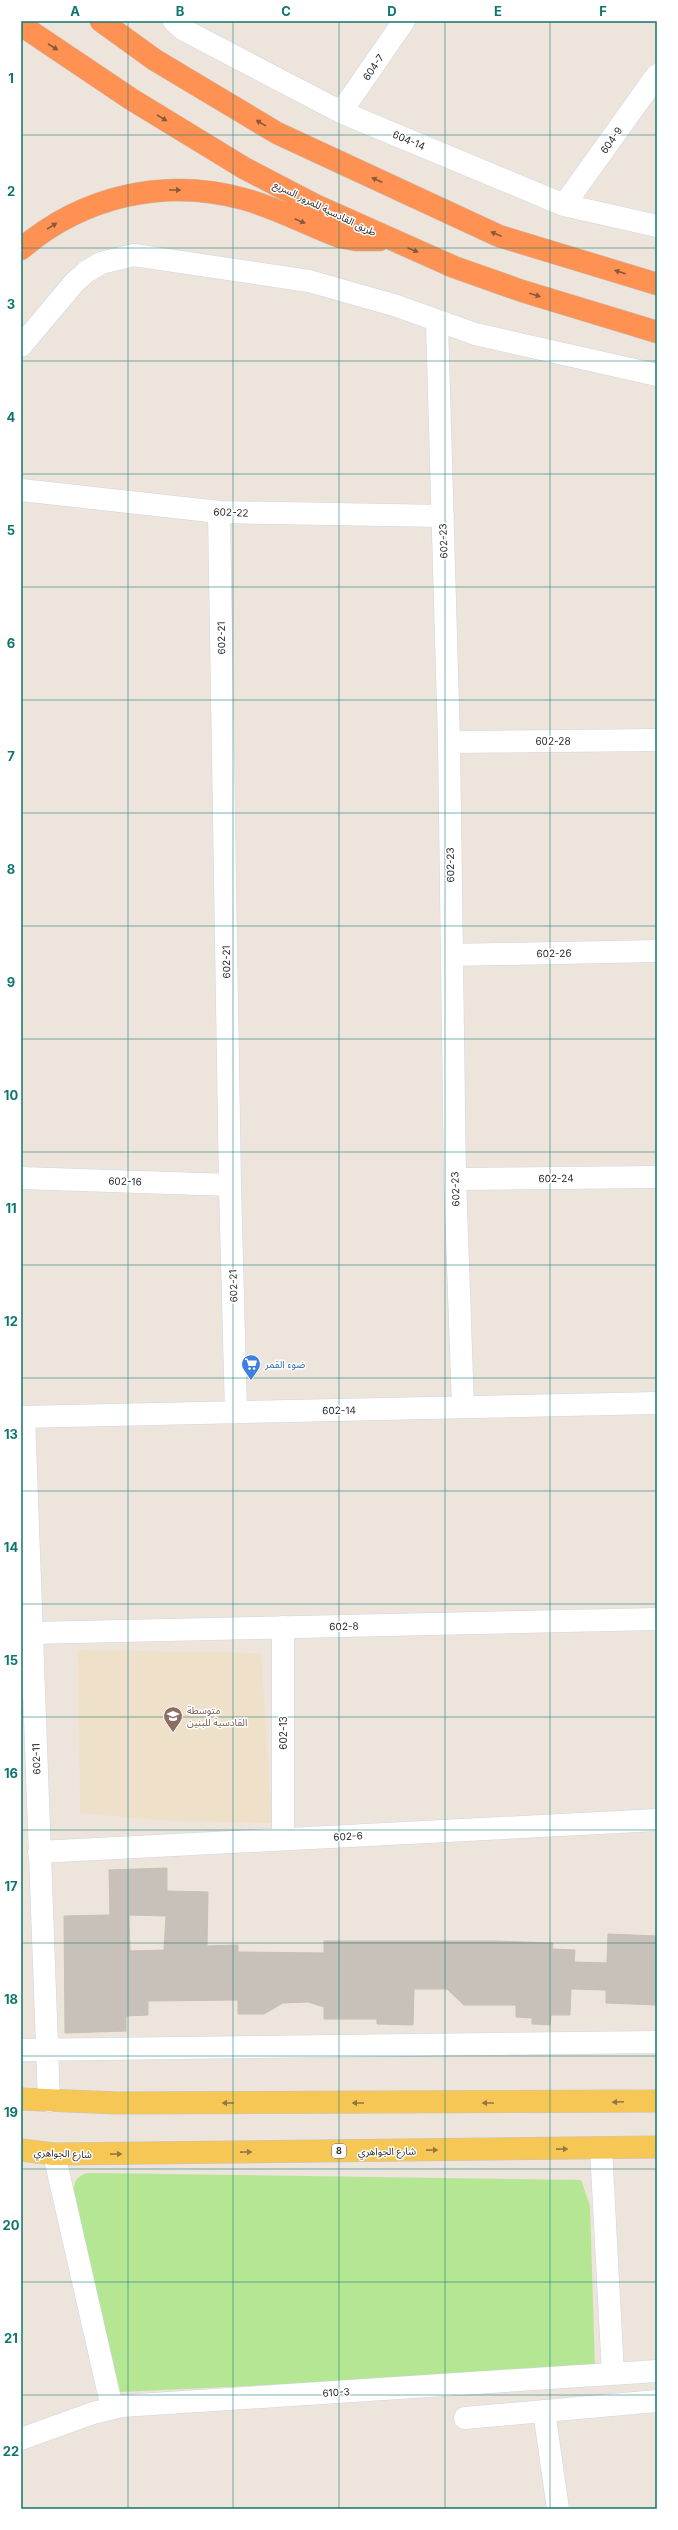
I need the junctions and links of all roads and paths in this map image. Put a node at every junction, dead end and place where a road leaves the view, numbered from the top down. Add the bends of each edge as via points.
1 (101, 21) edge
2 (174, 21) edge
3 (404, 21) edge
4 (21, 25) edge
5 (657, 75) edge
6 (341, 112) junction
7 (564, 205) junction
8 (657, 226) edge
9 (387, 239) junction
10 (21, 249) edge
11 (657, 284) edge
12 (437, 322) junction
13 (657, 332) edge
14 (21, 346) edge
15 (657, 375) edge
16 (21, 490) edge
17 (220, 512) junction
18 (442, 516) junction
19 (657, 740) edge
20 (449, 742) junction
21 (657, 950) edge
22 (452, 955) junction
23 (657, 1177) edge
24 (21, 1178) edge
25 (455, 1179) junction
26 (230, 1185) junction
27 (657, 1403) edge
28 (462, 1408) junction
29 (236, 1412) junction
30 (22, 1417) edge
31 (657, 1619) edge
32 (283, 1627) junction
33 (31, 1633) junction
34 (657, 1820) edge
35 (283, 1840) junction
36 (39, 1852) junction
37 (657, 2042) edge
38 (49, 2049) junction
39 (21, 2050) edge
40 (21, 2099) edge
41 (49, 2101) junction
42 (657, 2101) edge
43 (657, 2147) edge
44 (601, 2148) junction
45 (21, 2150) edge
46 (54, 2154) junction
47 (657, 2371) edge
48 (612, 2374) junction
49 (657, 2402) edge
50 (112, 2408) junction
51 (544, 2411) junction
52 (465, 2418) dead end
53 (21, 2439) edge
54 (558, 2509) edge

11 -> 1 highway via 499,236 277,133 155,60
2 - 6 street, 604-14 via 184,30
3 - 6 street, 604-7
4 -> 9 highway, طريق القادسية للمرور السريع via 131,100 244,168
5 - 7 street, 604-9
6 - 7 street, 604-14
7 - 8 street, 604-14
10 -> 9 highway via 55,224 99,203 141,192 171,190 196,190 244,199 356,240
9 -> 13 highway, طريق القادسية للمرور السريع via 454,267 522,291
12 - 14 street via 397,306 309,281 134,255 101,263 86,272
12 - 15 street via 513,344
12 - 18 street, 602-23
16 - 17 street, 602-22
17 - 18 street, 602-22
17 - 26 street, 602-21
18 - 20 street, 602-23
19 - 20 street, 602-28
20 - 22 street, 602-23
21 - 22 street, 602-26
22 - 25 street, 602-23
23 - 25 street, 602-24
24 - 26 street, 602-16
25 - 28 street, 602-23
26 - 29 street, 602-21
27 - 28 street, 602-14
28 - 29 street, 602-14
29 - 30 street, 602-14
30 - 33 street, 602-11
31 - 32 street, 602-8
32 - 33 street, 602-8
32 - 35 street, 602-13
33 - 36 street, 602-11
34 - 35 street, 602-6
35 - 36 street, 602-6
36 - 38 street, 602-11
37 - 38 street
38 - 39 street
38 - 41 street, 602-11
40 - 41 main road
42 -> 41 main road
43 - 44 main road, شارع الجواهري / 8
46 -> 44 main road, شارع الجواهري / 8
44 - 48 street
45 - 46 main road, شارع الجواهري / 8
46 - 50 street
47 - 48 street, 610-3
48 - 50 street, 610-3
49 - 51 street
50 - 53 street, 610-3
51 - 52 street
51 - 54 street

